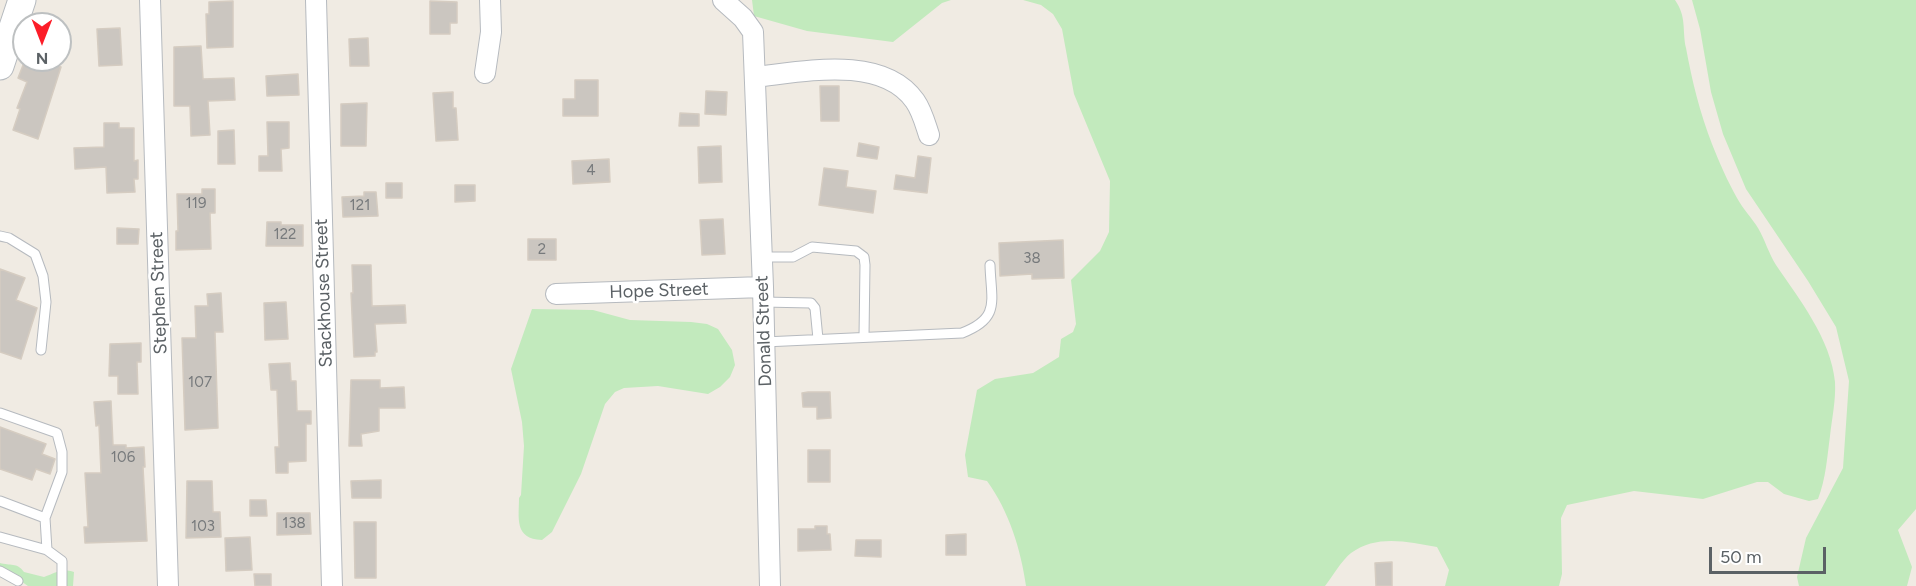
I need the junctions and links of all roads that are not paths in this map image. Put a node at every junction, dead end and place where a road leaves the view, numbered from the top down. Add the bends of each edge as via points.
1 (22, 0) edge
2 (150, 0) edge
3 (316, 0) edge
4 (490, 0) edge
5 (723, 0) edge
6 (5, 36) edge
7 (0, 66) edge
8 (485, 73) dead end
9 (754, 77) junction
10 (929, 135) dead end
11 (0, 236) edge
12 (761, 257) junction
13 (990, 264) dead end
14 (556, 294) dead end
15 (763, 295) junction
16 (864, 336) junction
17 (818, 339) junction
18 (764, 342) junction
19 (41, 350) dead end
20 (0, 413) edge
21 (0, 501) edge
22 (45, 518) junction
23 (0, 537) edge
24 (47, 550) junction
25 (0, 571) edge
26 (18, 582) dead end
27 (62, 586) edge
28 (168, 586) edge
29 (332, 586) edge
30 (770, 586) edge

1 - 6 main road
2 - 28 street, Stephen Street
3 - 29 street, Stackhouse Street
4 - 8 street via 491,32
5 - 9 street, Donald Street via 753,32
6 - 7 main road
9 - 10 street via 841,69 876,74 915,100
9 - 12 street, Donald Street
11 - 19 lane via 35,254 43,276 46,302
12 - 15 street, Donald Street
12 - 16 lane via 793,257 812,247 856,251 864,257
13 - 16 lane via 991,313 974,329 962,333
14 - 15 street, Hope Street
15 - 17 lane via 811,303
15 - 18 street, Donald Street
16 - 17 lane
17 - 18 lane
18 - 30 street, Donald Street
20 - 22 lane via 57,433 62,472
21 - 22 lane
22 - 24 lane
23 - 24 lane
24 - 27 lane via 62,561
25 - 26 lane

